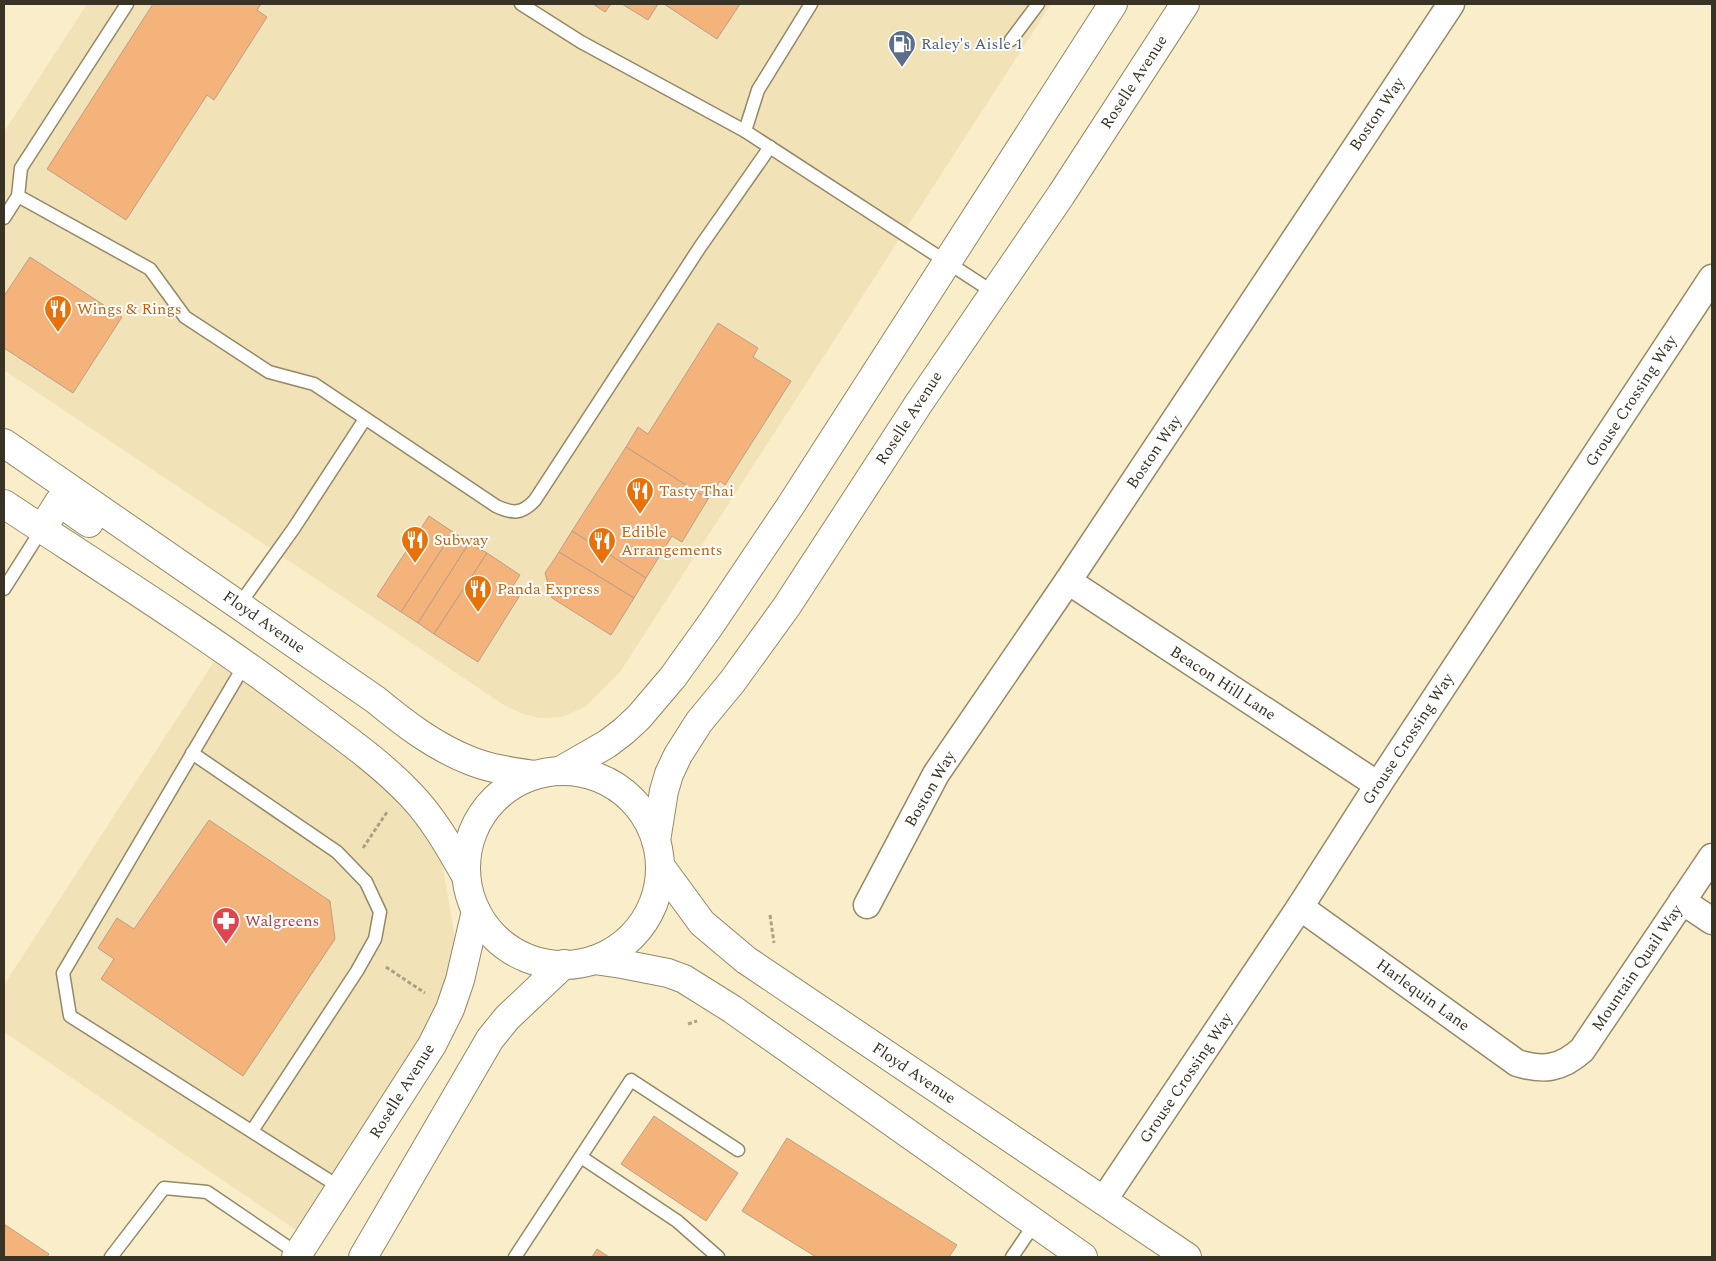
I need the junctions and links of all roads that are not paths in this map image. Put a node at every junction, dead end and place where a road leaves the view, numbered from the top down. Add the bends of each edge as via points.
1 (127, 4) edge
2 (521, 4) edge
3 (811, 4) edge
4 (1038, 4) edge
5 (1113, 4) edge
6 (1185, 4) edge
7 (1450, 4) edge
8 (1011, 40) dead end
9 (745, 131) junction
10 (770, 147) junction
11 (18, 196) junction
12 (4, 218) edge
13 (948, 263) junction
14 (1712, 278) edge
15 (993, 292) junction
16 (365, 419) junction
17 (4, 443) edge
18 (4, 504) edge
19 (42, 529) junction
20 (1068, 581) junction
21 (4, 589) edge
22 (239, 605) junction
23 (245, 664) junction
24 (192, 753) junction
25 (548, 773) junction
26 (1378, 785) junction
27 (659, 854) junction
28 (1712, 857) edge
29 (466, 876) junction
30 (1682, 901) junction
31 (867, 906) dead end
32 (1300, 907) junction
33 (476, 911) junction
34 (1712, 921) edge
35 (594, 960) junction
36 (564, 964) junction
37 (1551, 1068) joint
38 (252, 1131) junction
39 (738, 1150) dead end
40 (581, 1158) junction
41 (341, 1188) junction
42 (1103, 1201) junction
43 (1035, 1223) junction
44 (1069, 1250) edge
45 (297, 1256) edge
46 (111, 1257) edge
47 (363, 1257) edge
48 (516, 1257) edge
49 (718, 1257) edge
50 (1012, 1257) edge
51 (1187, 1257) edge

1 - 11 lane via 21,168
2 - 9 lane via 580,42
3 - 9 lane via 758,90
4 - 8 lane
5 - 13 main road
6 - 15 main road, Roselle Avenue via 1061,195
7 - 20 street, Boston Way
9 - 10 lane
10 - 13 lane
10 - 16 lane via 700,247 530,506 517,512 505,511
11 - 12 lane
11 - 16 lane via 150,268 185,317 269,372 314,384
13 - 15 lane
13 - 25 main road via 789,508 656,699 607,744
14 - 26 street, Grouse Crossing Way
15 - 27 main road, Roselle Avenue via 787,606 732,682 698,722 683,747 664,791
16 - 22 lane
17 - 22 main road, Floyd Avenue
18 - 19 main road
19 - 21 lane
19 - 22 main road via 59,502 209,606
19 - 23 main road
20 - 26 street, Beacon Hill Lane
20 - 31 street, Boston Way via 936,774
22 - 25 main road, Floyd Avenue via 411,728 451,752 491,767
23 - 24 lane
23 - 29 main road via 340,735 411,794 428,814
24 - 38 lane via 337,852 366,882 380,912 375,939 357,972
24 - 38 lane via 63,973 70,1016
25 - 27 main road, Floyd Avenue via 581,773 620,790 648,822
25 - 29 main road via 509,788 487,808 468,847
26 - 32 street, Grouse Crossing Way
27 - 35 main road, Roselle Avenue via 658,889 645,920 623,945
27 - 42 main road, Floyd Avenue via 702,923 746,960
28 - 30 street, Mountain Quail Way
29 - 33 main road
30 - 34 street
30 - 37 street, Mountain Quail Way via 1582,1050 1572,1059
32 - 37 street, Harlequin Lane via 1517,1063 1533,1068
32 - 42 street, Grouse Crossing Way
33 - 36 main road via 486,926 514,951 533,960
33 - 41 main road, Roselle Avenue via 460,980 442,1026
35 - 36 main road
35 - 43 main road via 650,968 684,979
36 - 47 main road via 490,1038
38 - 41 lane
39 - 40 lane via 631,1080
40 - 48 lane
40 - 49 lane via 678,1221
41 - 45 main road, Roselle Avenue
42 - 51 main road, Floyd Avenue
43 - 44 main road
43 - 50 lane
45 - 46 lane via 207,1192 164,1188

